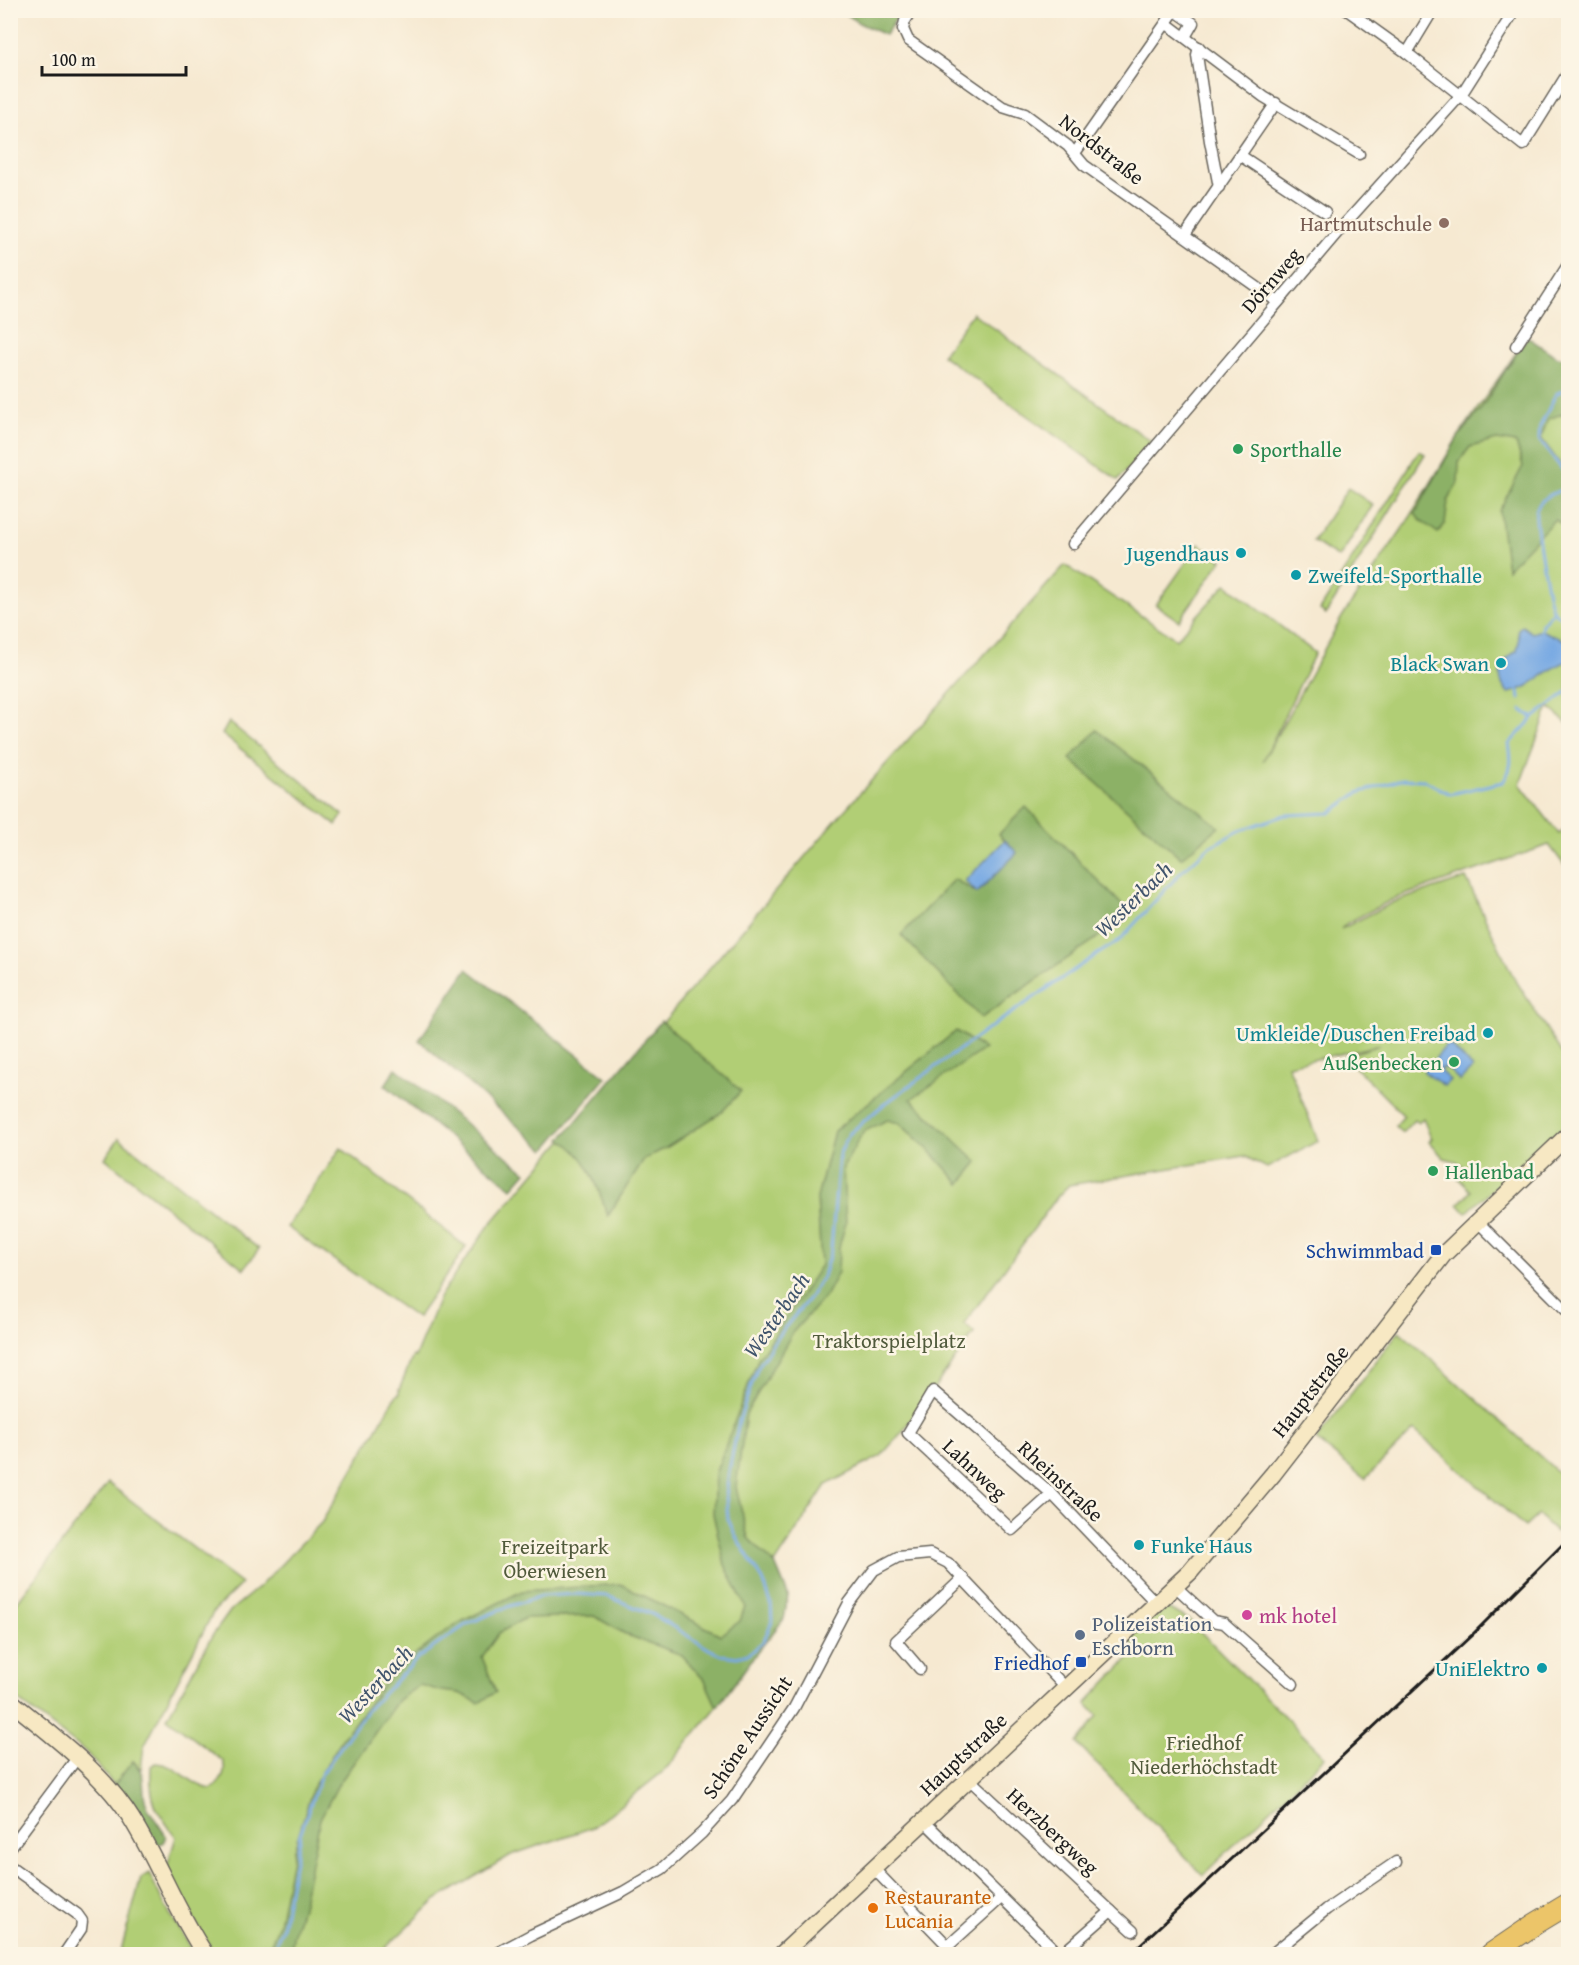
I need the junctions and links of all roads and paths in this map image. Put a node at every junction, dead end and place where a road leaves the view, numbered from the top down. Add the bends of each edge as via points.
1 (912, 10) edge
2 (1347, 10) edge
3 (1433, 10) edge
4 (1515, 10) edge
5 (1175, 11) edge
6 (1167, 24) junction
7 (1185, 37) junction
8 (1199, 47) junction
9 (1407, 53) junction
10 (1569, 73) edge
11 (1461, 95) junction
12 (1276, 103) junction
13 (1075, 153) junction
14 (1359, 154) dead end
15 (1241, 156) junction
16 (1220, 187) junction
17 (1325, 212) dead end
18 (1185, 235) junction
19 (1569, 265) edge
20 (1278, 302) junction
21 (1516, 346) dead end
22 (1073, 544) dead end
23 (1569, 1135) edge
24 (1478, 1222) junction
25 (1569, 1312) edge
26 (933, 1391) joint
27 (1052, 1494) junction
28 (963, 1578) junction
29 (1176, 1587) junction
30 (1157, 1604) junction
31 (920, 1669) dead end
32 (1293, 1684) dead end
33 (1066, 1688) junction
34 (10, 1701) edge
35 (76, 1758) junction
36 (969, 1779) junction
37 (924, 1821) junction
38 (10, 1848) edge
39 (1396, 1862) dead end
40 (10, 1866) edge
41 (874, 1869) junction
42 (1001, 1898) junction
43 (1569, 1905) edge
44 (1111, 1911) junction
45 (1569, 1920) edge
46 (1133, 1931) dead end
47 (64, 1954) edge
48 (205, 1954) edge
49 (495, 1954) edge
50 (782, 1954) edge
51 (1061, 1954) edge
52 (1272, 1954) edge
53 (1491, 1954) edge
54 (1512, 1954) edge

1 - 13 street, Nordstraße via 903,29 908,40 1003,107 1025,114
2 - 9 street
3 - 9 street
4 - 11 street, Dörnweg
5 - 6 street
5 - 7 street via 1193,23
6 - 7 street
6 - 13 street
7 - 8 street
8 - 12 street
8 - 16 street via 1197,55
9 - 11 street
10 - 11 street via 1523,145
11 - 20 street, Dörnweg
12 - 14 street
12 - 15 street
13 - 18 street, Nordstraße via 1084,165
15 - 16 street
15 - 17 street
16 - 18 street
18 - 20 street, Nordstraße
19 - 21 street
20 - 22 street, Dörnweg
23 - 24 street, Hauptstraße
24 - 25 street
24 - 29 street, Hauptstraße via 1443,1255 1273,1474
26 - 27 street, Rheinstraße
26 - 27 street, Lahnweg via 908,1433 1011,1530
27 - 30 street, Rheinstraße
28 - 31 street via 896,1641
28 - 33 street, Schöne Aussicht
28 - 49 street, Schöne Aussicht via 948,1563 930,1554 898,1557 874,1570 849,1603 788,1716 732,1800 702,1833 662,1869 623,1892
29 - 30 street, Hauptstraße
29 - 32 street
30 - 33 street, Hauptstraße
33 - 36 street, Hauptstraße
34 - 35 street
35 - 38 street
35 - 48 street via 106,1784 130,1816
36 - 37 street, Hauptstraße
36 - 44 street, Herzbergweg
37 - 41 street, Hauptstraße
37 - 42 street
39 - 52 street
40 - 47 street via 82,1921
41 - 42 street via 948,1946
41 - 50 street, Hauptstraße
42 - 51 street
43 - 53 highway
44 - 46 street, Herzbergweg
44 - 51 street
45 - 54 highway

